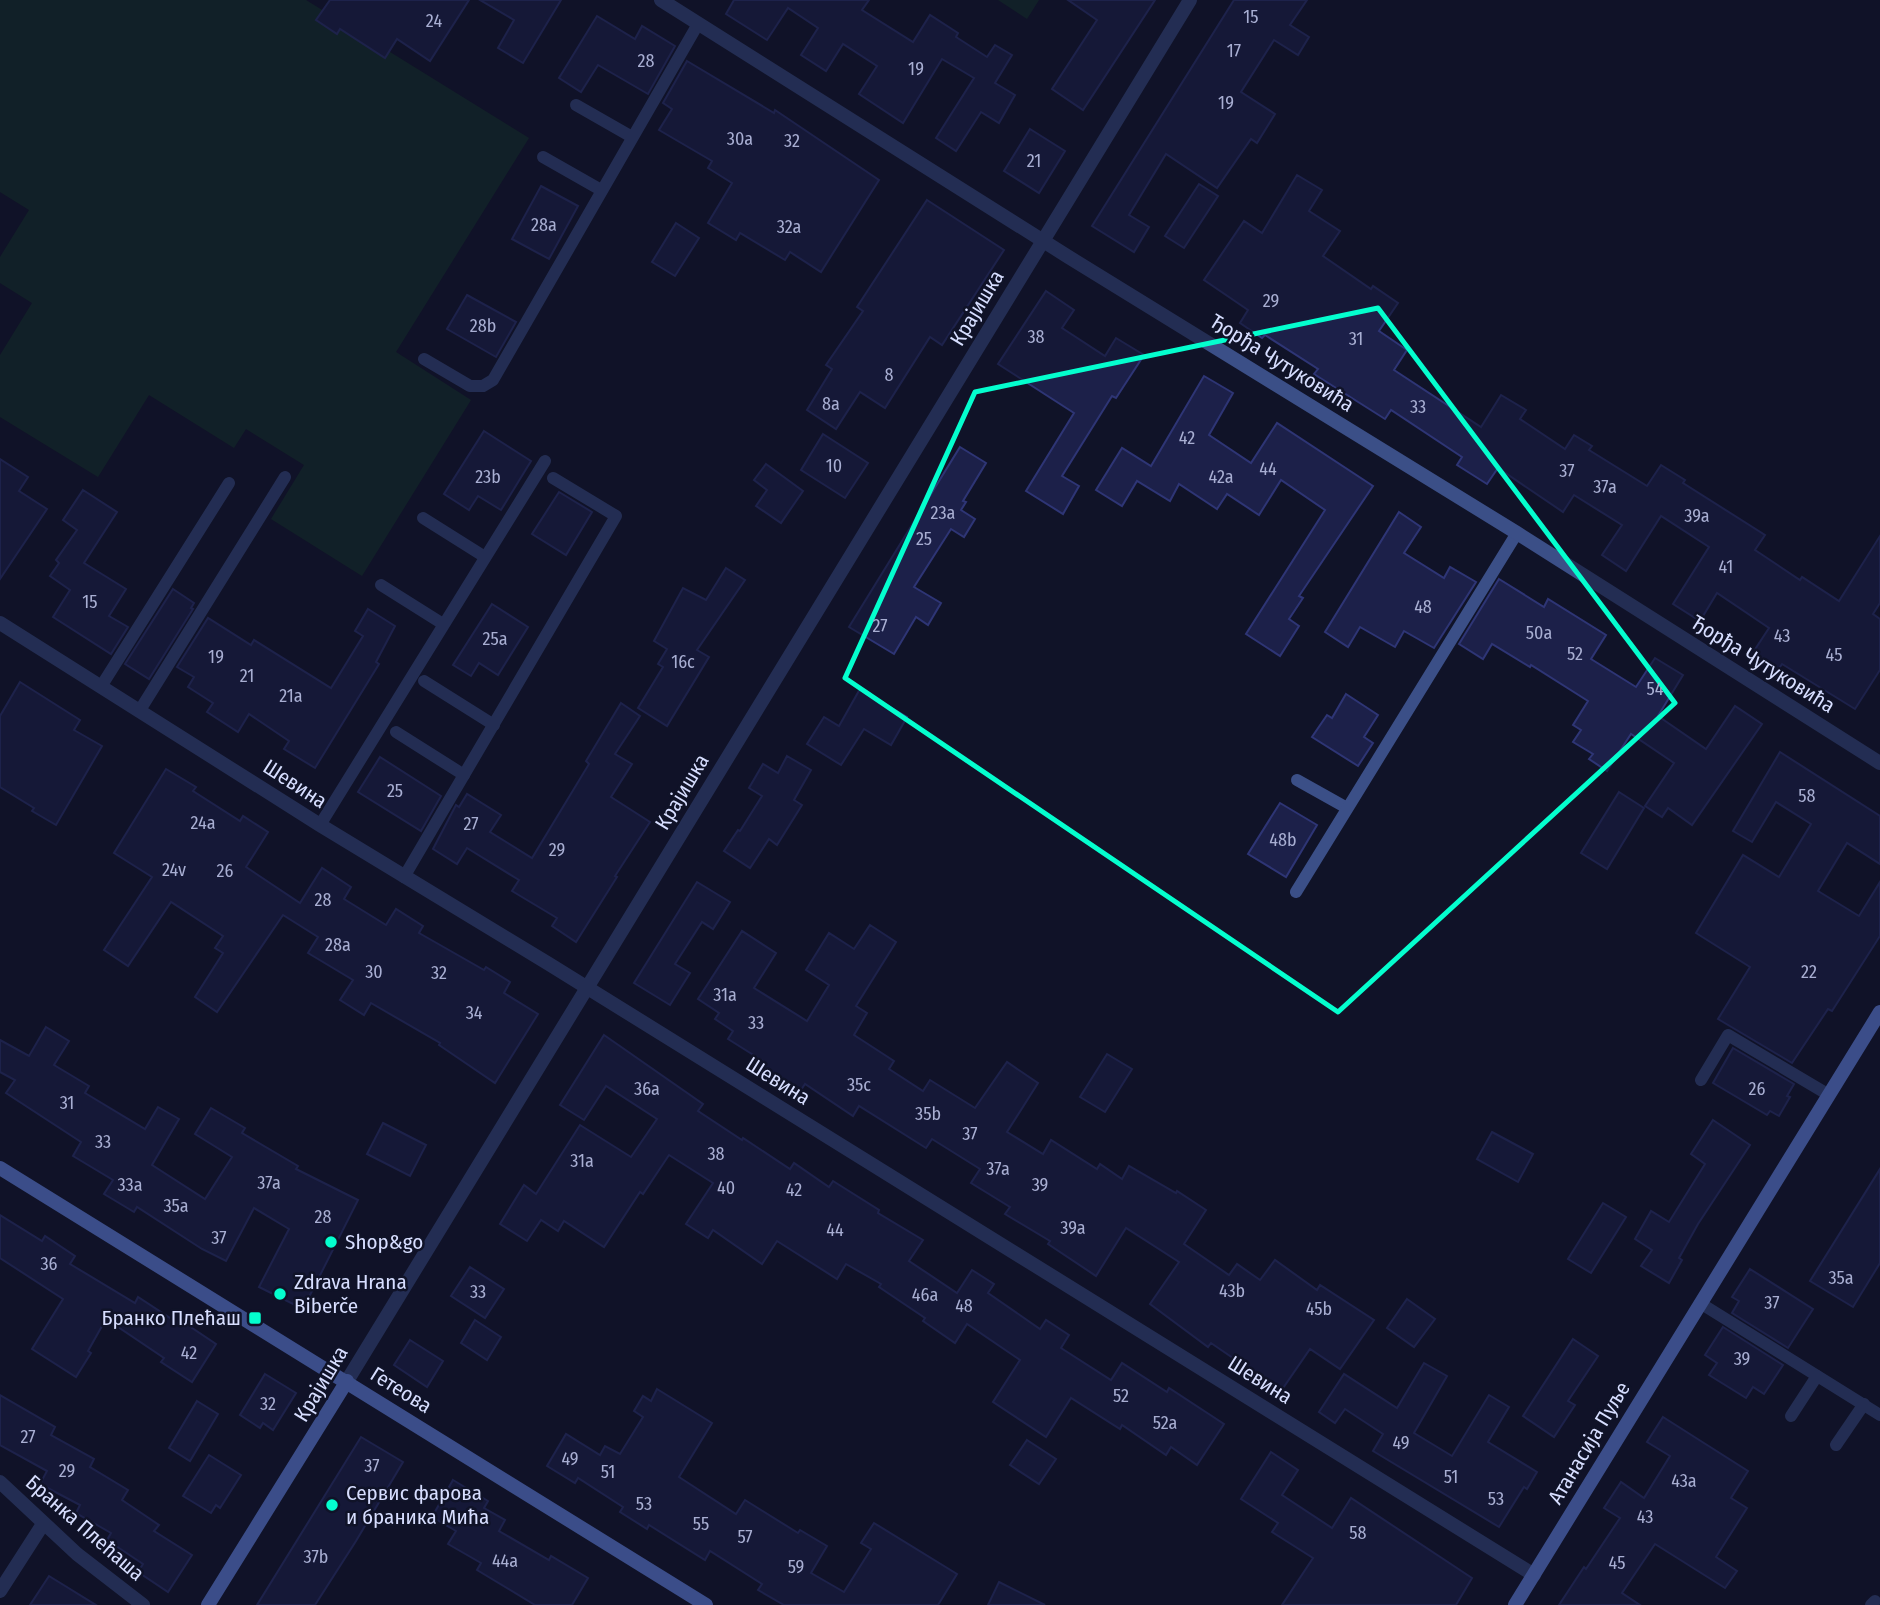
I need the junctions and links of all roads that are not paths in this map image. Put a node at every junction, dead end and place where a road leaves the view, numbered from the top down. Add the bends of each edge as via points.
1 (661, 0) edge
2 (1189, 0) edge
3 (698, 24) junction
4 (576, 104) dead end
5 (632, 137) junction
6 (543, 157) dead end
7 (601, 190) junction
8 (1043, 240) junction
9 (424, 359) dead end
10 (545, 461) dead end
11 (285, 477) dead end
12 (553, 478) dead end
13 (229, 483) dead end
14 (423, 518) dead end
15 (1517, 533) junction
16 (485, 557) junction
17 (381, 585) dead end
18 (0, 623) edge
19 (443, 624) junction
20 (424, 681) dead end
21 (102, 685) junction
22 (140, 709) junction
23 (494, 725) junction
24 (396, 732) dead end
25 (1880, 763) edge
26 (464, 775) junction
27 (1297, 780) dead end
28 (1348, 808) junction
29 (320, 825) junction
30 (404, 877) junction
31 (1296, 892) dead end
32 (587, 988) junction
33 (1880, 1012) edge
34 (1701, 1080) dead end
35 (1829, 1095) junction
36 (0, 1168) edge
37 (1699, 1303) junction
38 (1817, 1376) junction
39 (347, 1381) junction
40 (1864, 1404) junction
41 (1880, 1415) edge
42 (1791, 1416) dead end
43 (1836, 1445) dead end
44 (0, 1482) edge
45 (43, 1524) junction
46 (1534, 1575) junction
47 (0, 1591) edge
48 (143, 1605) edge
49 (208, 1605) edge
50 (706, 1605) edge
51 (1516, 1605) edge

1 - 3 street, Ђорђа Чутуковића
2 - 8 street, Крајишка
3 - 5 lane
3 - 8 street, Ђорђа Чутуковића
4 - 5 lane
5 - 7 lane
6 - 7 lane
7 - 9 lane via 493,380 470,386
8 - 15 street, Ђорђа Чутуковића
8 - 32 street, Крајишка
10 - 16 lane
11 - 22 lane
12 - 23 lane via 616,516
13 - 21 lane
14 - 16 lane
15 - 25 street, Ђорђа Чутуковића
15 - 28 lane
16 - 19 lane
17 - 19 lane
18 - 21 street, Шевина
19 - 29 lane
20 - 23 lane
21 - 22 street, Шевина
22 - 29 street, Шевина
23 - 26 lane
24 - 26 lane
26 - 30 lane
27 - 28 lane
28 - 31 lane
29 - 30 street, Шевина
30 - 32 street, Шевина
32 - 39 street, Крајишка
32 - 46 street, Шевина
33 - 35 street, Атанасија Пуље
34 - 35 lane via 1728,1035
35 - 37 street, Атанасија Пуље
36 - 39 street, Гетеова
37 - 38 lane
37 - 46 street, Атанасија Пуље
38 - 40 lane
38 - 42 lane
39 - 49 street, Крајишка
39 - 50 street, Гетеова
40 - 41 lane
40 - 43 lane
44 - 45 street, Бранка Плећаша
45 - 47 street
45 - 48 street, Бранка Плећаша
46 - 51 street, Атанасија Пуље

